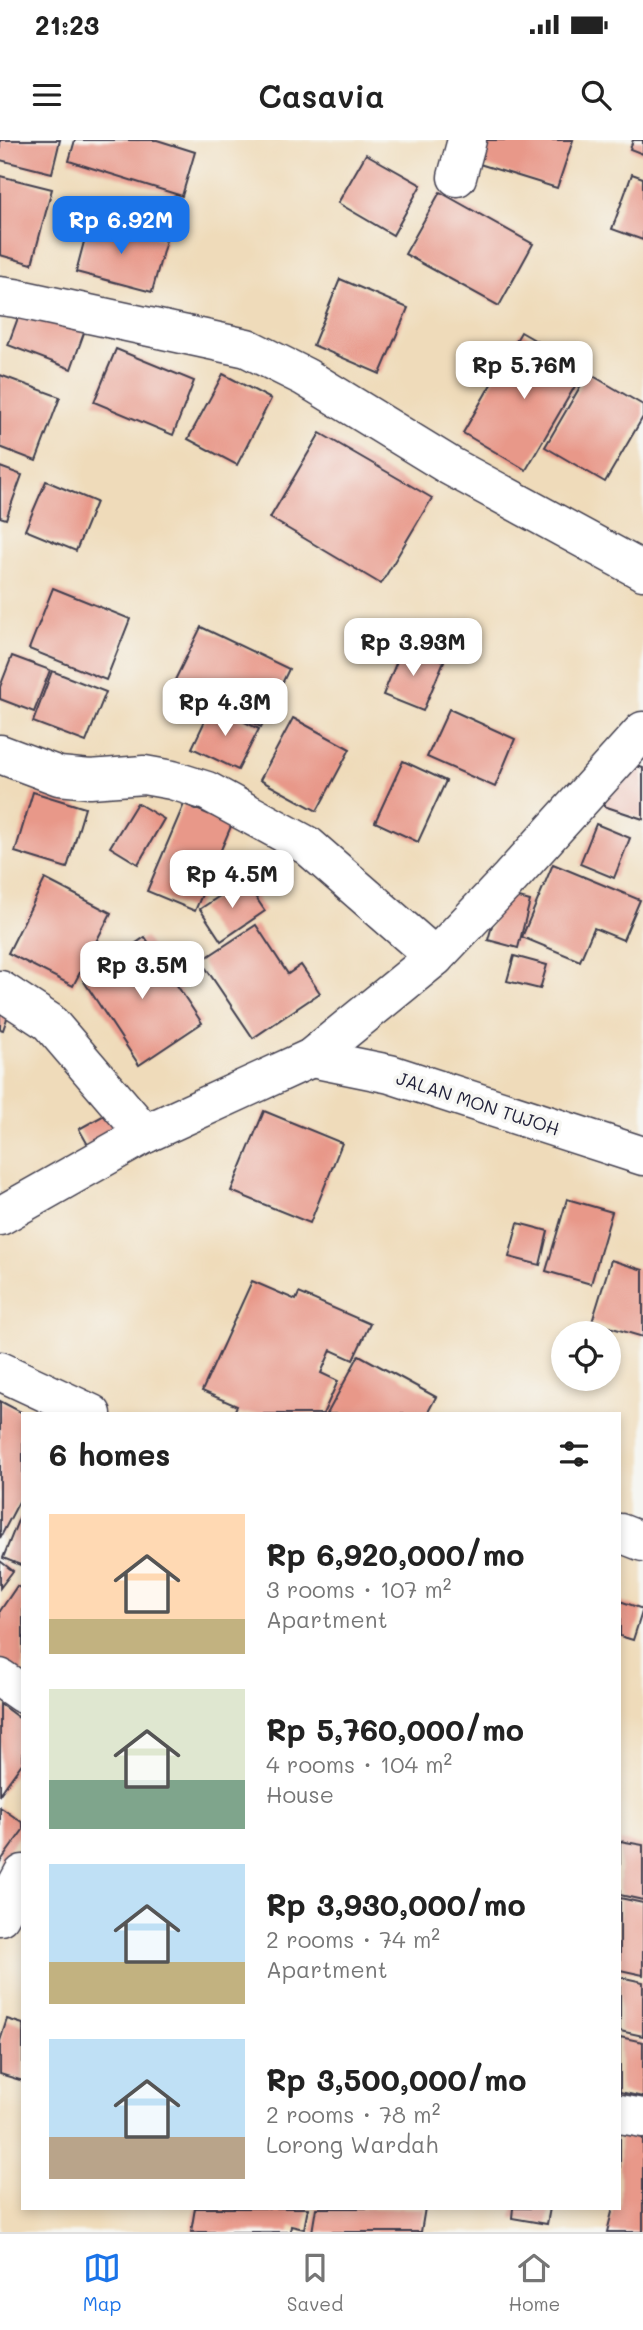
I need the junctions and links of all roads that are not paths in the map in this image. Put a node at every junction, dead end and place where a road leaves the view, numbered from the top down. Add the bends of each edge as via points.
1 (467, 140) edge
2 (457, 177) dead end
3 (0, 296) edge
4 (643, 570) edge
5 (643, 731) edge
6 (0, 754) edge
7 (435, 957) junction
8 (0, 990) edge
9 (312, 1058) junction
10 (145, 1133) junction
11 (643, 1156) edge
12 (0, 1216) edge
13 (0, 1371) edge
14 (88, 1412) edge
15 (621, 1534) edge
16 (643, 1542) edge
17 (0, 1678) edge
18 (21, 1693) edge
19 (21, 1877) edge
20 (1, 1912) edge
21 (621, 2114) edge
22 (643, 2118) edge

1 - 2 street
3 - 4 street via 247,348 304,377 450,466
5 - 7 street
6 - 7 street via 59,776 144,775 219,797 307,846
7 - 9 street
8 - 10 street via 49,1022
9 - 10 street
9 - 11 street, JALAN MON TUJOH via 390,1074
10 - 12 street
13 - 14 street
15 - 16 street
17 - 18 street
19 - 20 street
21 - 22 street

